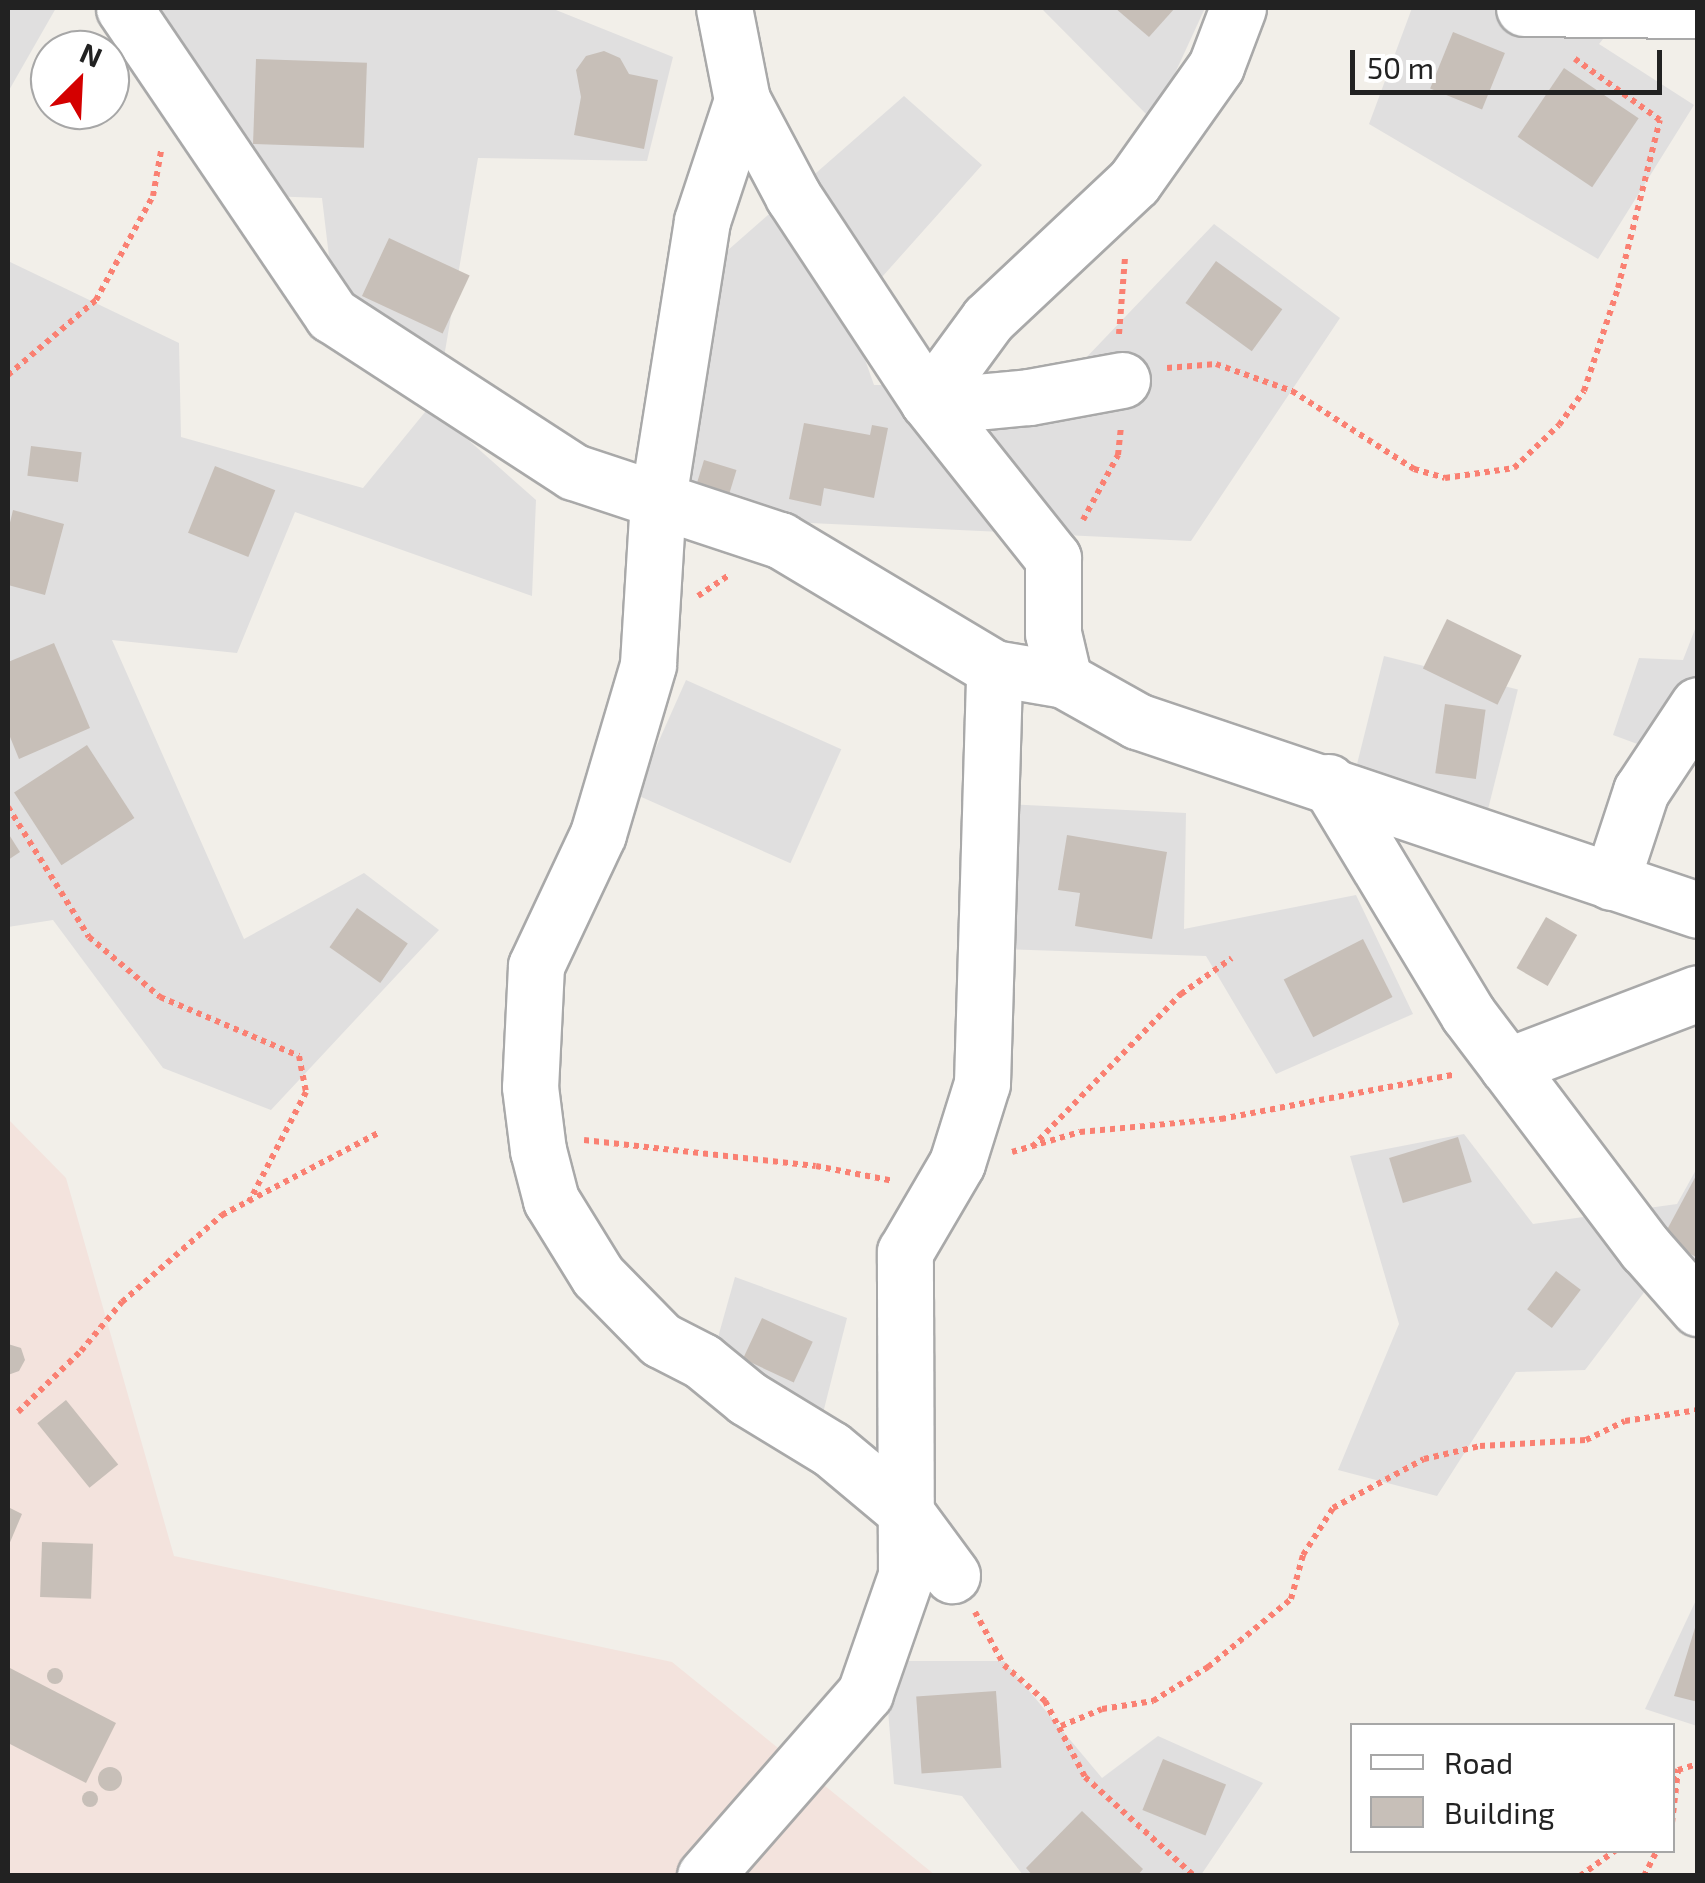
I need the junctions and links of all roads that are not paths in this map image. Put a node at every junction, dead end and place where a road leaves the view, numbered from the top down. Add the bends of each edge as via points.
1 (124, 8) edge
2 (724, 8) edge
3 (1238, 8) edge
4 (1525, 8) edge
5 (1698, 10) edge
6 (742, 100) junction
7 (1122, 380) road end
8 (928, 402) junction
9 (658, 500) junction
10 (994, 668) junction
11 (1064, 680) junction
12 (1698, 705) edge
13 (1328, 782) junction
14 (1611, 882) junction
15 (1698, 910) edge
16 (1698, 993) edge
17 (1507, 1066) junction
18 (1698, 1308) edge
19 (904, 1510) junction
20 (952, 1575) road end
21 (705, 1876) edge

1 - 9 street via 332,315 574,472
2 - 6 street
3 - 8 street via 1216,66 1134,182 988,319
4 - 5 street
6 - 8 street via 793,196
6 - 9 street via 702,221
7 - 8 street via 1029,397
8 - 11 street via 1053,558 1053,633
9 - 10 street via 780,540
9 - 19 street via 648,665 598,834 536,966 530,1086 538,1150 551,1200 598,1276 661,1340 831,1450
10 - 11 street
10 - 19 street via 982,1083 957,1164 905,1252
11 - 13 street via 1137,721
12 - 14 street via 1641,791
13 - 14 street
13 - 17 street via 1468,1014
14 - 15 street
16 - 17 street
17 - 18 street
19 - 20 street
19 - 21 street via 906,1575 865,1693

